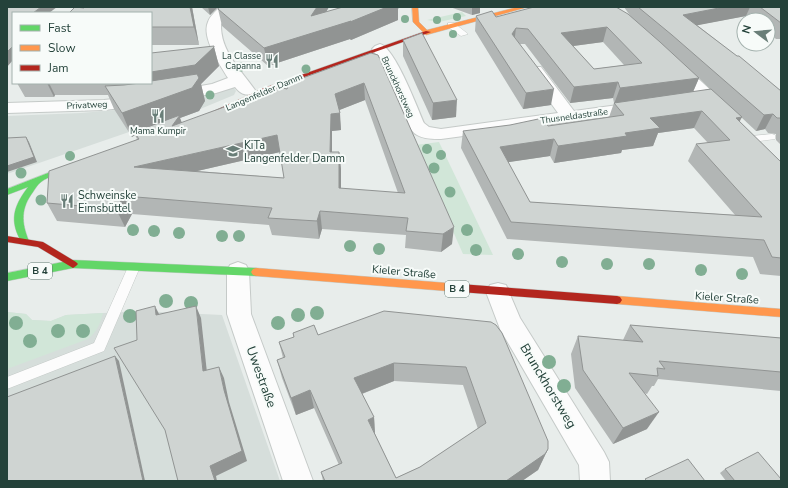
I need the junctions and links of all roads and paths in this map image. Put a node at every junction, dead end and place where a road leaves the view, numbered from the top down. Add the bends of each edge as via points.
1 (227, 7) edge
2 (416, 7) edge
3 (525, 7) edge
4 (452, 25) junction
5 (426, 33) junction
6 (464, 34) dead end
7 (380, 49) junction
8 (661, 53) edge
9 (528, 60) edge
10 (237, 80) junction
11 (270, 87) junction
12 (253, 94) junction
13 (280, 96) edge
14 (709, 98) junction
15 (688, 101) edge
16 (656, 105) edge
17 (7, 108) edge
18 (570, 117) junction
19 (197, 120) edge
20 (416, 126) joint
21 (769, 145) dead end
22 (86, 162) edge
23 (38, 180) junction
24 (7, 192) edge
25 (7, 239) edge
26 (25, 241) junction
27 (73, 264) junction
28 (134, 267) junction
29 (238, 271) junction
30 (7, 277) edge
31 (498, 292) junction
32 (781, 313) edge
33 (7, 383) edge
34 (298, 481) edge
35 (595, 481) edge

1 - 10 street via 214,23 214,32 221,52
2 - 5 street via 416,22
3 - 4 street, Langenfelder Damm
4 - 5 street, Langenfelder Damm
4 - 6 lane
5 - 7 street, Langenfelder Damm
7 - 11 street, Langenfelder Damm
7 - 20 street, Brunckhorstweg via 386,57
8 - 14 street
9 - 18 street
10 - 12 street
10 - 17 street, Privatweg via 216,88 133,102
11 - 12 street, Langenfelder Damm
11 - 13 lane
12 - 19 street, Langenfelder Damm
14 - 15 street
14 - 21 street via 743,131
16 - 18 street, Thusneldastraße
18 - 20 street, Thusneldastraße via 441,134 424,132
22 - 23 street
23 - 24 street
23 - 26 street via 24,198 17,217 17,228
25 - 26 street, Kieler Straße / B 4
26 - 27 street, Kieler Straße / B 4 via 40,244
27 - 28 street, Kieler Straße / B 4
27 - 30 street, Kieler Straße / B 4 via 14,278
28 - 29 street, Kieler Straße / B 4
28 - 33 lane via 99,347
29 - 31 street, Kieler Straße / B 4
29 - 34 street, Uwestraße via 238,314
31 - 32 street, Kieler Straße / B 4
31 - 35 street, Brunckhorstweg via 509,322 594,462

